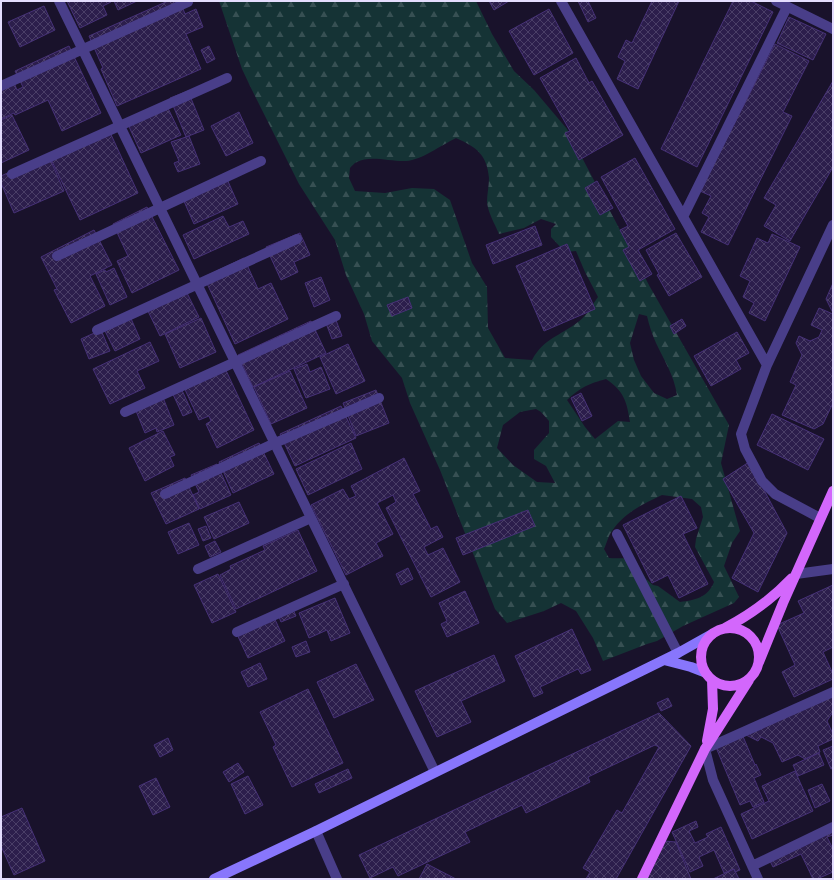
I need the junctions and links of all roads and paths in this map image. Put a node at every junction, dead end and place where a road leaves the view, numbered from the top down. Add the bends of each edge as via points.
1 (59, 1) edge
2 (561, 1) edge
3 (776, 1) edge
4 (188, 2) edge
5 (787, 6) junction
6 (833, 29) edge
7 (83, 50) junction
8 (228, 78) dead end
9 (1, 86) edge
10 (120, 126) junction
11 (261, 161) dead end
12 (12, 174) dead end
13 (160, 208) junction
14 (682, 217) junction
15 (833, 225) edge
16 (297, 239) dead end
17 (57, 256) dead end
18 (197, 284) junction
19 (336, 316) dead end
20 (97, 330) dead end
21 (235, 362) junction
22 (767, 365) junction
23 (379, 398) dead end
24 (125, 412) dead end
25 (275, 443) junction
26 (833, 491) edge
27 (165, 494) dead end
28 (311, 518) junction
29 (820, 518) junction
30 (617, 534) dead end
31 (198, 569) dead end
32 (833, 569) edge
33 (796, 574) junction
34 (344, 584) junction
35 (725, 628) junction
36 (237, 632) dead end
37 (712, 634) junction
38 (678, 653) junction
39 (664, 660) junction
40 (759, 662) junction
41 (704, 672) junction
42 (712, 680) junction
43 (749, 680) junction
44 (833, 692) edge
45 (705, 749) junction
46 (435, 772) junction
47 (833, 827) edge
48 (316, 831) junction
49 (752, 866) junction
50 (214, 879) edge
51 (337, 879) edge
52 (642, 879) edge
53 (758, 879) edge

1 - 7 street
2 - 14 street
3 - 5 street
4 - 7 street
5 - 6 street
5 - 14 street
7 - 9 street
7 - 10 street
8 - 10 street
10 - 12 street
10 - 13 street
11 - 13 street
13 - 17 street
13 - 18 street
14 - 22 street
15 - 22 street
16 - 18 street
18 - 20 street
18 - 21 street
19 - 21 street
21 - 24 street
21 - 25 street
22 - 29 street via 741,434 745,449 762,481 775,494
23 - 25 street
25 - 27 street
25 - 28 street
26 - 29 main road
28 - 31 street
28 - 34 street
29 - 33 main road
30 - 38 street
32 - 33 street
33 - 35 main road via 763,604
33 - 40 main road
34 - 36 street
34 - 46 street
35 - 37 main road
35 - 40 main road via 743,631 751,637 759,653
37 - 38 main road
37 - 41 main road via 706,640 702,652 701,664
38 - 39 main road
39 - 41 main road
39 - 46 main road
40 - 43 main road
41 - 42 main road
42 - 43 main road via 720,685 730,686 740,685
42 - 45 main road via 713,709
43 - 45 main road
44 - 45 street
45 - 49 street via 713,780
45 - 52 main road
46 - 48 main road
47 - 49 street
48 - 50 main road
48 - 51 street
49 - 53 street

